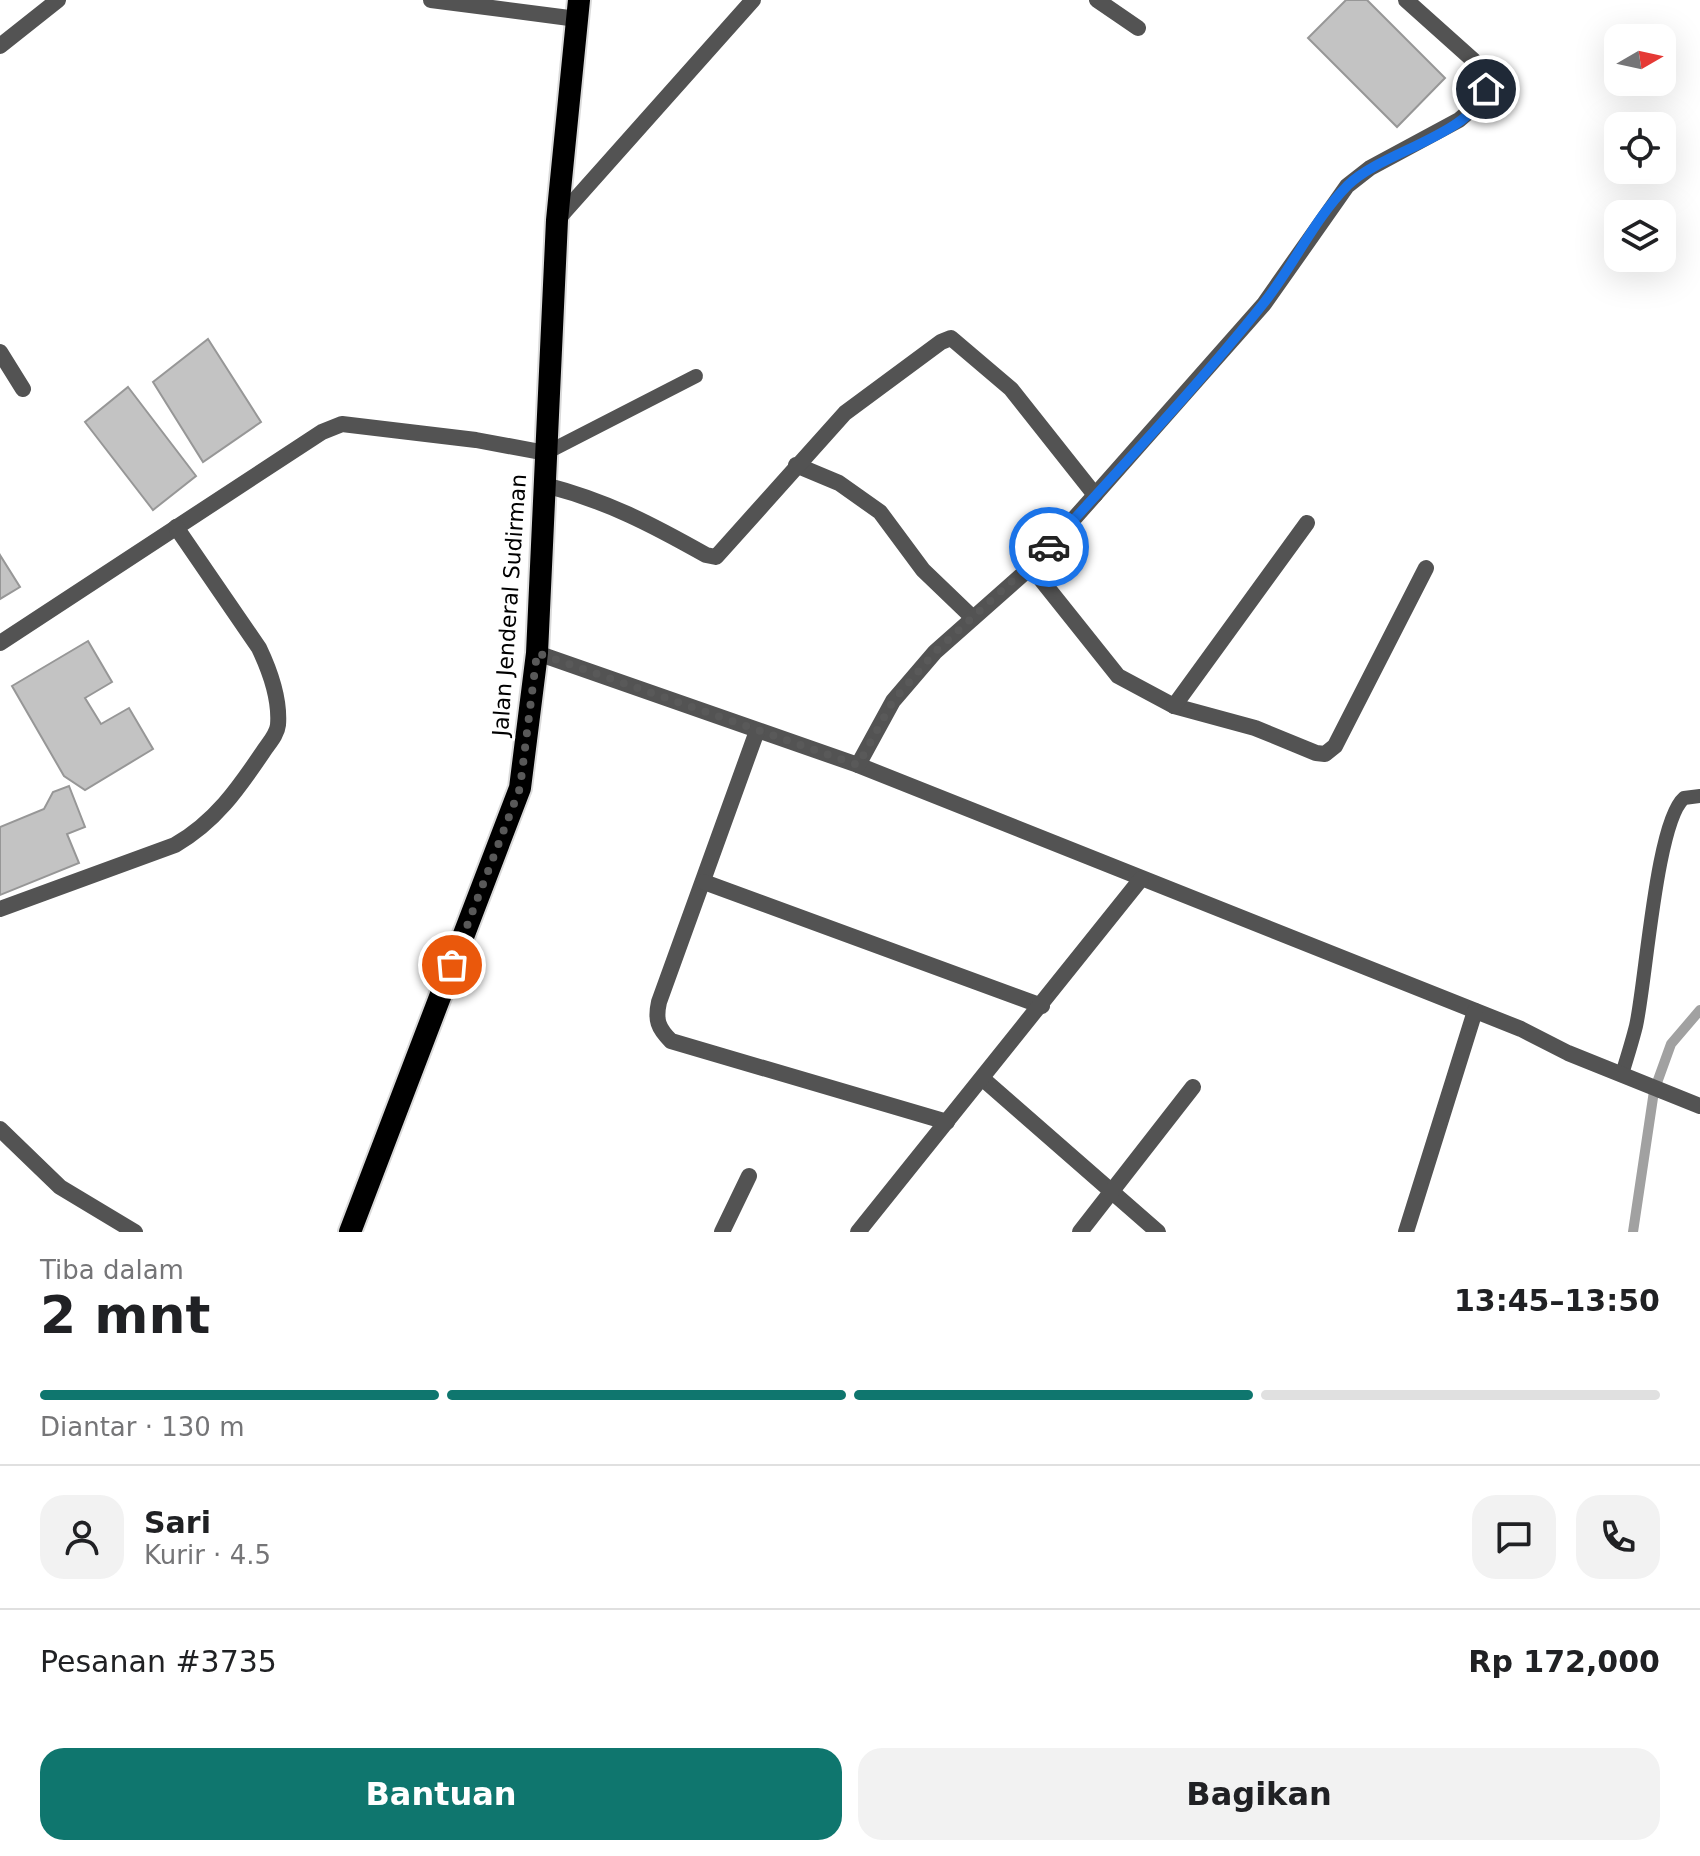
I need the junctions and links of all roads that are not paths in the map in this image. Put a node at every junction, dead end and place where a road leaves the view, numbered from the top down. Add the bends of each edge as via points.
1 (58, 0) edge
2 (431, 0) edge
3 (753, 0) edge
4 (1097, 0) edge
5 (1406, 0) edge
6 (578, 10) edge
7 (1138, 28) dead end
8 (0, 46) edge
9 (557, 220) junction
10 (0, 352) edge
11 (696, 376) dead end
12 (23, 389) dead end
13 (546, 453) junction
14 (796, 465) junction
15 (545, 485) junction
16 (1095, 495) junction
17 (1307, 523) dead end
18 (176, 527) junction
19 (1031, 567) junction
20 (1426, 568) dead end
21 (973, 618) junction
22 (0, 643) edge
23 (537, 653) junction
24 (1174, 706) junction
25 (757, 731) junction
26 (858, 765) junction
27 (1700, 796) edge
28 (1141, 879) junction
29 (704, 882) junction
30 (0, 909) edge
31 (1042, 1006) junction
32 (1475, 1011) junction
33 (1628, 1076) junction
34 (983, 1079) junction
35 (1193, 1087) dead end
36 (1700, 1106) edge
37 (947, 1122) junction
38 (0, 1129) edge
39 (749, 1176) dead end
40 (1113, 1195) junction
41 (135, 1232) edge
42 (350, 1232) edge
43 (722, 1232) edge
44 (858, 1232) edge
45 (1080, 1232) edge
46 (1158, 1232) edge
47 (1406, 1232) edge

1 - 8 street
2 - 6 street
3 - 9 street
4 - 7 street
5 - 16 street via 1481,70 1486,89 1480,102 1459,120 1347,186 1264,304
6 - 9 highway, Jalan Jenderal Sudirman
9 - 13 highway, Jalan Jenderal Sudirman
10 - 12 street
11 - 13 lane
13 - 15 highway, Jalan Jenderal Sudirman
13 - 18 street via 342,424
14 - 15 street via 712,557 633,513
14 - 16 street via 845,413 951,338 1011,389
14 - 21 street via 839,483 880,512 923,570
15 - 23 highway, Jalan Jenderal Sudirman
16 - 19 street
17 - 24 street
18 - 22 street
18 - 30 street via 259,648 278,710 278,730 232,798 198,832
19 - 21 street
19 - 24 street via 1118,676
20 - 24 street via 1331,751 1316,753 1255,728
21 - 26 street via 893,701
23 - 25 street
23 - 42 highway, Jalan Jenderal Sudirman via 520,788
25 - 26 street
25 - 29 street
26 - 28 street
27 - 33 lane via 1684,798 1671,815
28 - 31 street
28 - 32 street
29 - 31 street
29 - 37 street via 659,1002 656,1017 671,1041
31 - 34 street
32 - 33 street
32 - 47 street
33 - 36 street
34 - 37 street
34 - 40 street
35 - 40 street
37 - 44 street
38 - 41 street via 60,1187
39 - 43 street
40 - 45 street
40 - 46 street

